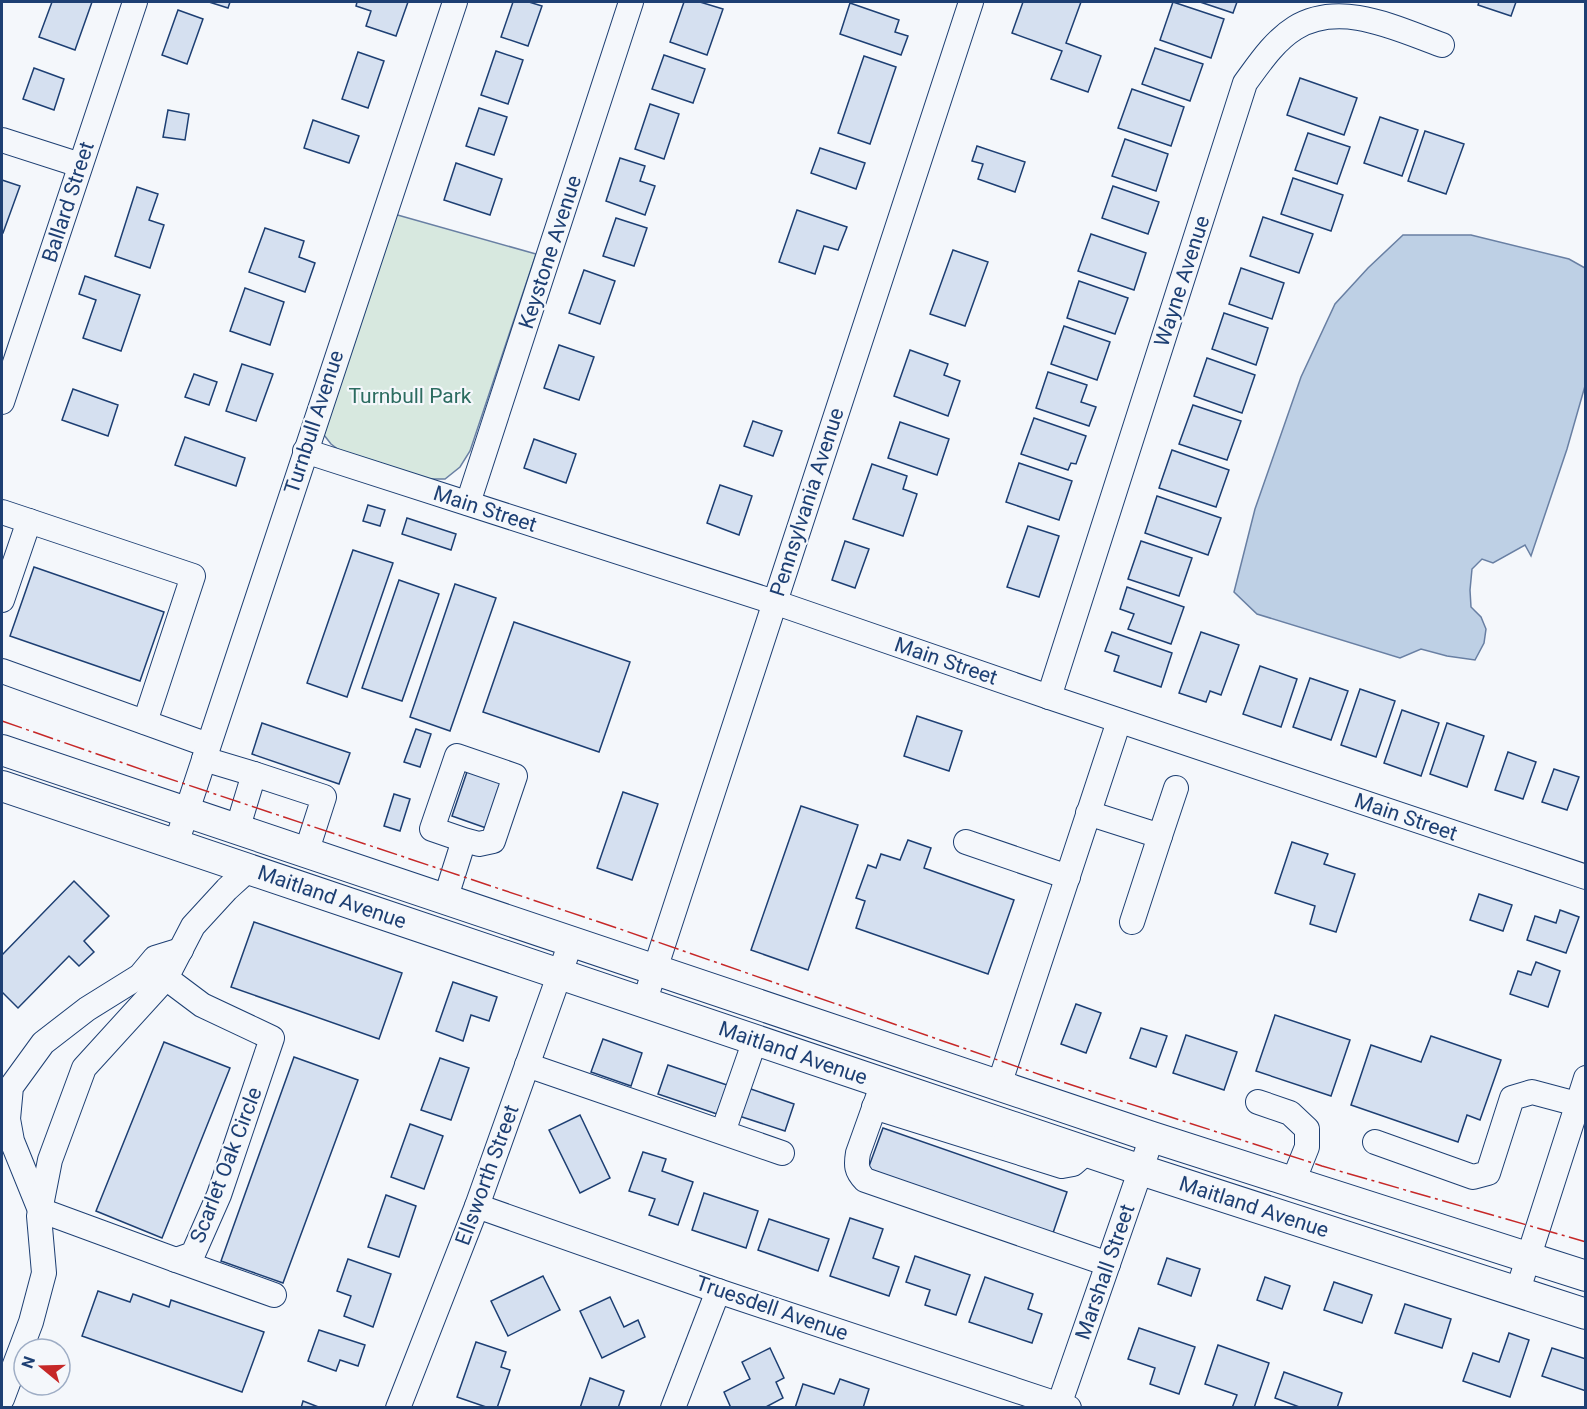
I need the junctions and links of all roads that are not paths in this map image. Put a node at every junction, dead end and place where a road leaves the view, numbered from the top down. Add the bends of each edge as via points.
1 (135, 2) edge
2 (455, 2) edge
3 (632, 2) edge
4 (971, 2) edge
5 (1442, 45) dead end
6 (2, 140) edge
7 (80, 165) junction
8 (2, 402) edge
9 (305, 451) junction
10 (468, 503) junction
11 (2, 512) edge
12 (29, 521) junction
13 (2, 600) edge
14 (774, 602) junction
15 (2, 671) edge
16 (1049, 697) junction
17 (1119, 721) junction
18 (145, 722) junction
19 (2, 750) edge
20 (206, 752) junction
21 (254, 774) junction
22 (2, 786) edge
23 (1176, 788) dead end
24 (186, 813) junction
25 (1088, 813) junction
26 (237, 830) junction
27 (1160, 836) junction
28 (464, 840) dead end
29 (966, 842) dead end
30 (176, 844) junction
31 (306, 853) junction
32 (249, 869) junction
33 (1068, 877) junction
34 (1586, 877) edge
35 (445, 900) junction
36 (1132, 922) dead end
37 (571, 942) junction
38 (181, 950) junction
39 (654, 970) junction
40 (561, 974) junction
41 (166, 978) junction
42 (644, 1003) junction
43 (756, 1040) junction
44 (527, 1065) junction
45 (1586, 1078) edge
46 (999, 1085) junction
47 (878, 1095) junction
48 (1258, 1102) dead end
49 (1577, 1104) junction
50 (723, 1132) junction
51 (1152, 1137) junction
52 (1376, 1142) dead end
53 (782, 1153) dead end
54 (1141, 1170) junction
55 (1293, 1182) junction
56 (477, 1206) junction
57 (40, 1210) junction
58 (1528, 1259) junction
59 (176, 1260) junction
60 (1108, 1263) junction
61 (1586, 1276) edge
62 (718, 1291) junction
63 (1517, 1293) junction
64 (273, 1295) dead end
65 (1586, 1314) edge
66 (2, 1399) edge
67 (1062, 1406) edge
68 (398, 1407) edge
69 (673, 1407) edge

1 - 7 street, Ballard Street
2 - 9 street, Turnbull Avenue
3 - 10 street, Keystone Avenue
4 - 14 street, Pennsylvania Avenue
5 - 16 street, Wayne Avenue via 1357,18 1324,16 1295,28 1267,53 1245,83
6 - 7 street
7 - 8 street, Ballard Street
9 - 10 street, Main Street
9 - 20 street, Turnbull Avenue
10 - 14 street, Main Street
11 - 12 street
12 - 13 street
12 - 18 street via 193,576
14 - 16 street, Main Street
14 - 39 street, Pennsylvania Avenue
15 - 18 street
16 - 17 street, Main Street
17 - 25 street
17 - 34 street, Main Street
18 - 20 street
19 - 24 main road, Maitland Avenue
20 - 21 street
20 - 24 street, Turnbull Avenue
21 - 26 street
21 - 31 street via 324,798
22 - 30 main road, Maitland Avenue
23 - 27 street
24 - 26 main road, Maitland Avenue
24 - 30 street, Turnbull Avenue
25 - 27 street
25 - 33 street
26 - 31 main road, Maitland Avenue
27 - 36 street
28 - 35 street
29 - 33 street
30 - 32 main road, Maitland Avenue
31 - 35 main road, Maitland Avenue
32 - 38 street via 193,926
32 - 40 main road, Maitland Avenue
33 - 46 street
35 - 37 main road, Maitland Avenue
37 - 39 main road, Maitland Avenue
37 - 40 street, Ellsworth Street
38 - 41 street
38 - 57 street via 155,958 140,976 43,1043 11,1088 8,1119 12,1141
39 - 42 street, Pennsylvania Avenue
39 - 46 main road, Maitland Avenue
40 - 42 main road, Maitland Avenue
40 - 44 street, Ellsworth Street
41 - 57 street via 84,1068 50,1160
41 - 59 street, Scarlet Oak Circle via 202,1005 272,1038 219,1195 193,1254
42 - 43 main road, Maitland Avenue
43 - 47 main road, Maitland Avenue
43 - 50 street
44 - 50 street
44 - 56 street, Ellsworth Street
45 - 49 street
46 - 51 main road, Maitland Avenue
47 - 54 main road, Maitland Avenue
47 - 60 street via 856,1165 865,1180
48 - 55 street via 1290,1113 1307,1129 1307,1147
49 - 52 street via 1532,1092 1512,1098 1488,1173 1473,1178
49 - 58 street
50 - 53 street
51 - 54 street, Marshall Street
51 - 55 main road, Maitland Avenue
54 - 60 street, Marshall Street
54 - 63 main road, Maitland Avenue
55 - 58 main road, Maitland Avenue
56 - 62 street, Truesdell Avenue
56 - 68 street, Ellsworth Street
57 - 59 street, Scarlet Oak Circle
57 - 66 street via 44,1273 31,1322
58 - 61 main road, Maitland Avenue
58 - 63 street
59 - 64 street
60 - 67 street, Marshall Street
62 - 67 street, Truesdell Avenue
62 - 69 street
63 - 65 main road, Maitland Avenue

